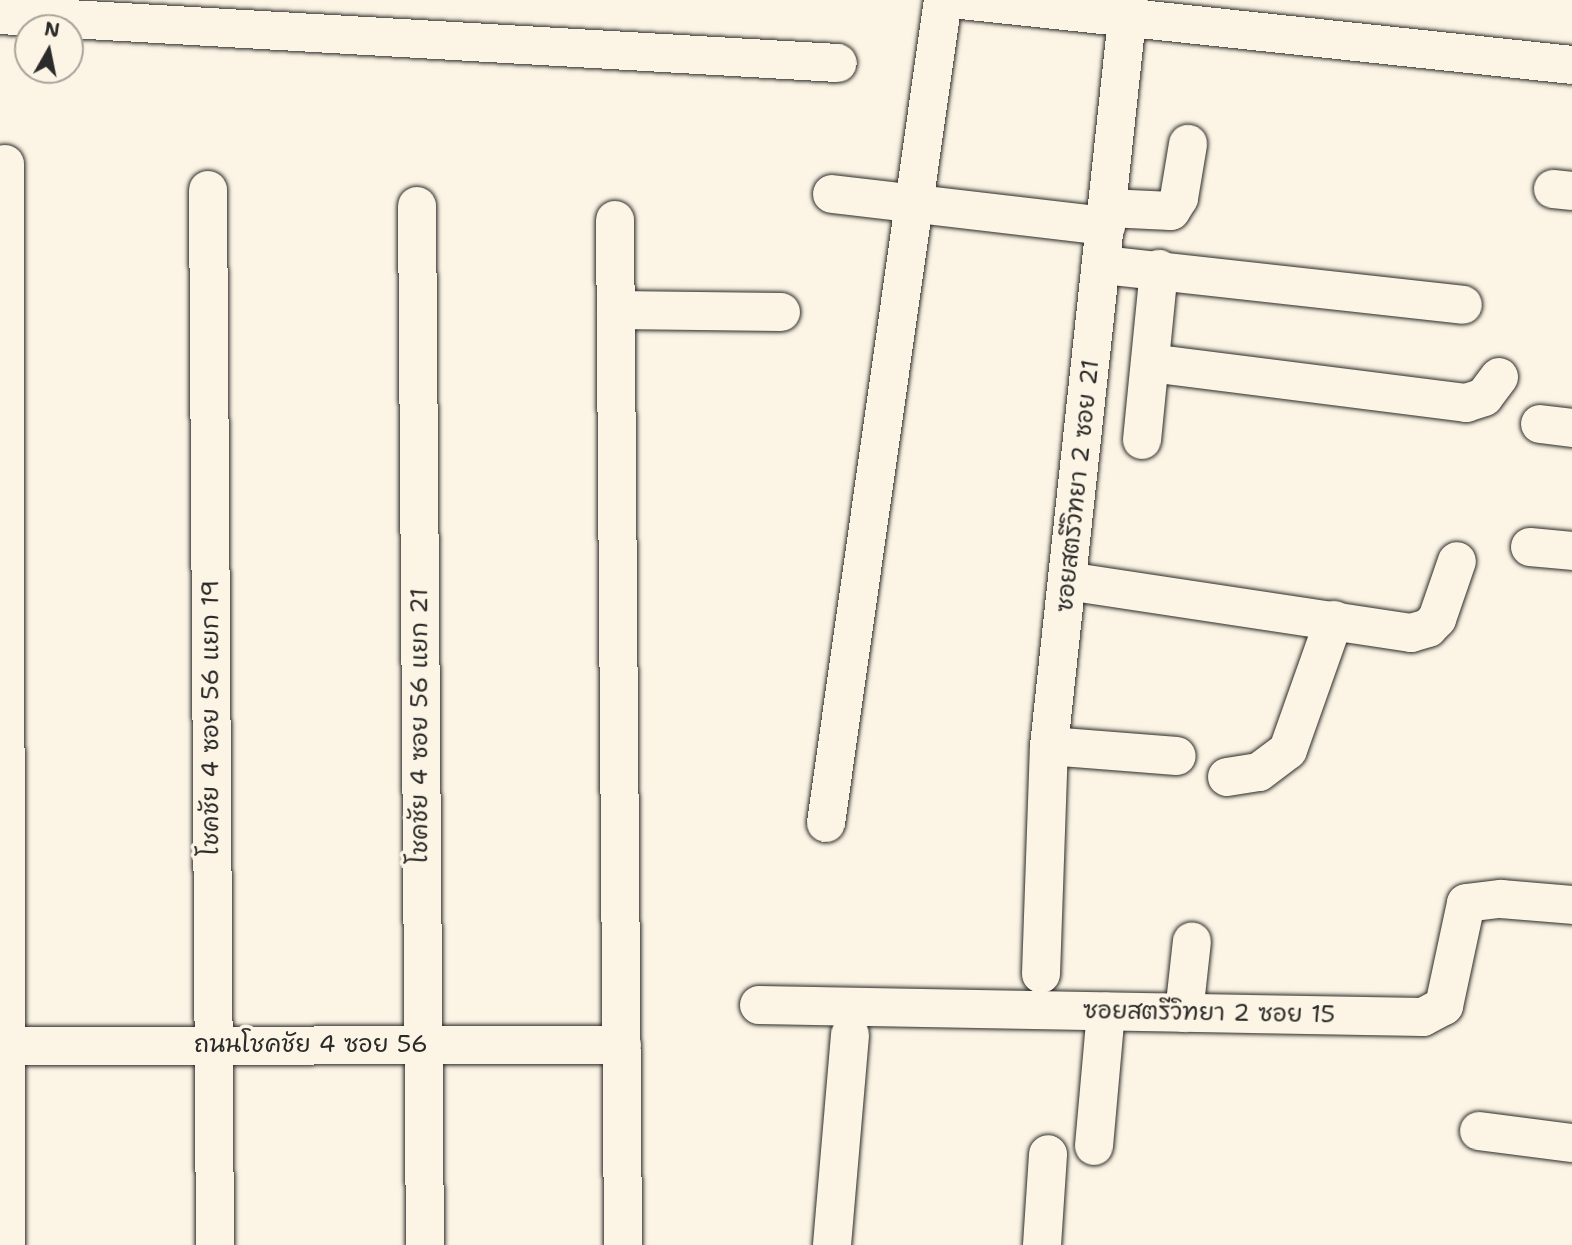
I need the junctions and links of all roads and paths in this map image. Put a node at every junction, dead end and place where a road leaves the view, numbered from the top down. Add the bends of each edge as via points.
1 (943, 0) edge
2 (961, 0) edge
3 (38, 8) edge
4 (1128, 10) edge
5 (0, 15) edge
6 (838, 63) dead end
7 (1572, 65) edge
8 (1188, 145) dead end
9 (5, 164) dead end
10 (208, 190) dead end
11 (832, 194) dead end
12 (914, 204) junction
13 (416, 206) dead end
14 (1107, 217) junction
15 (615, 220) dead end
16 (1103, 265) junction
17 (1158, 269) junction
18 (1463, 305) dead end
19 (616, 310) junction
20 (781, 312) dead end
21 (1150, 363) junction
22 (1499, 377) dead end
23 (1142, 440) dead end
24 (1530, 547) dead end
25 (1572, 551) edge
26 (1457, 561) dead end
27 (1067, 581) junction
28 (1334, 620) junction
29 (1049, 746) junction
30 (1177, 756) dead end
31 (1227, 776) dead end
32 (826, 823) dead end
33 (1572, 905) edge
34 (1192, 941) dead end
35 (1041, 974) dead end
36 (758, 1005) dead end
37 (1106, 1012) junction
38 (1184, 1013) junction
39 (850, 1035) dead end
40 (211, 1045) junction
41 (422, 1045) junction
42 (622, 1045) junction
43 (2, 1046) edge
44 (1479, 1132) dead end
45 (1572, 1143) edge
46 (1094, 1146) dead end
47 (1048, 1154) dead end
48 (6, 1245) edge
49 (215, 1245) edge
50 (425, 1245) edge
51 (623, 1245) edge
52 (832, 1245) edge
53 (1042, 1245) edge

1 - 12 street
2 - 4 street
3 - 5 street
3 - 6 street
4 - 7 street
4 - 14 street, ซอยสตรีวิทยา 2 ซอย 21
8 - 14 street via 1180,198 1171,211
9 - 43 street
10 - 40 street, โชคชัย 4 ซอย 56 แยก 19
11 - 12 street
12 - 14 street
12 - 32 street
13 - 41 street, โชคชัย 4 ซอย 56 แยก 21
14 - 16 street, ซอยสตรีวิทยา 2 ซอย 21
15 - 19 street
16 - 17 street
16 - 27 street, ซอยสตรีวิทยา 2 ซอย 21
17 - 18 street
17 - 21 street
19 - 20 street
19 - 42 street
21 - 22 street via 1466,403 1484,397
21 - 23 street
24 - 25 street
26 - 28 street via 1441,609 1428,628 1411,633
27 - 28 street
27 - 29 street, ซอยสตรีวิทยา 2 ซอย 21
28 - 31 street via 1288,750 1259,772
29 - 30 street
29 - 35 street, ซอยสตรีวิทยา 2 ซอย 21
33 - 38 street, ซอยสตรีวิทยา 2 ซอย 15 via 1501,898 1466,903 1444,1006 1423,1017
34 - 38 street
36 - 37 street, ซอยสตรีวิทยา 2 ซอย 15
37 - 38 street, ซอยสตรีวิทยา 2 ซอย 15
37 - 46 street
39 - 52 street
40 - 41 street, ถนนโชคชัย 4 ซอย 56
40 - 43 street, ถนนโชคชัย 4 ซอย 56
40 - 49 street, โชคชัย 4 ซอย 56 แยก 19
41 - 42 street, ถนนโชคชัย 4 ซอย 56
41 - 50 street, โชคชัย 4 ซอย 56 แยก 21
42 - 51 street
43 - 48 street
44 - 45 street
47 - 53 street

